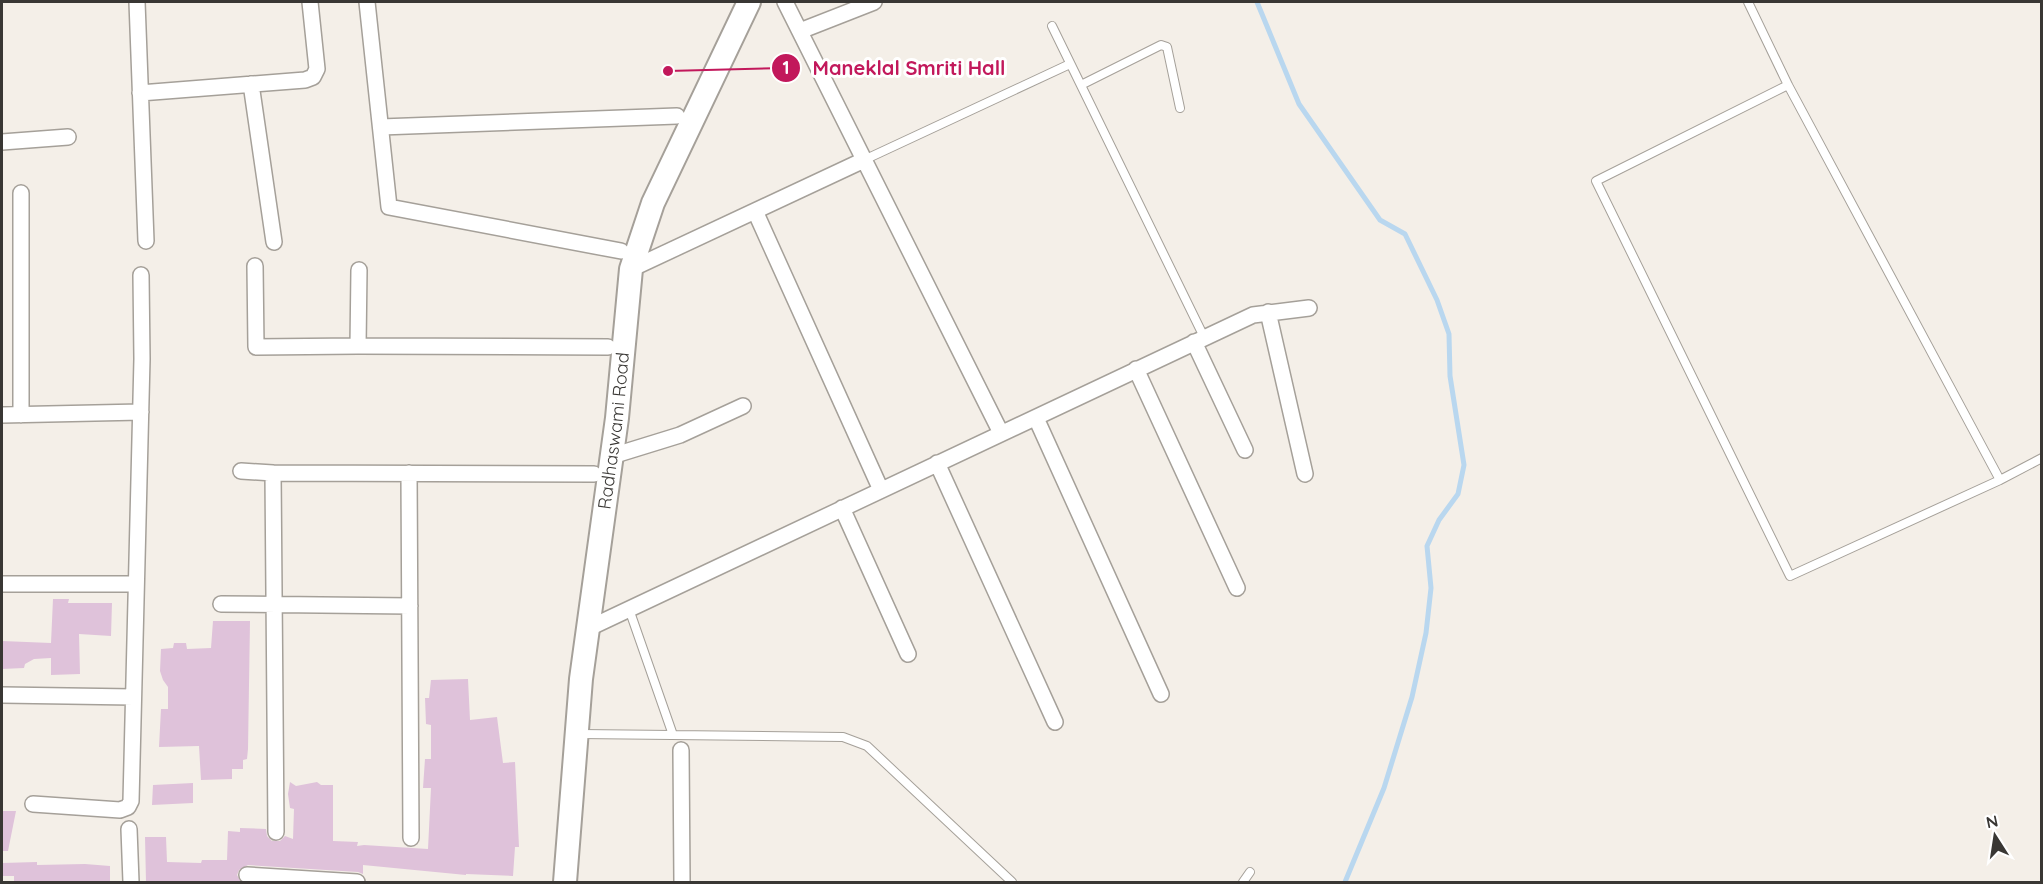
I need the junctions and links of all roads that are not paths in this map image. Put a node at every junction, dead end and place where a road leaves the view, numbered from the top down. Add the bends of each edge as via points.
1 (137, 2) edge
2 (310, 2) edge
3 (367, 2) edge
4 (732, 2) edge
5 (749, 2) edge
6 (785, 2) edge
7 (874, 2) edge
8 (1748, 2) edge
9 (1052, 26) dead end
10 (800, 31) junction
11 (1070, 64) junction
12 (251, 84) junction
13 (1081, 85) junction
14 (1788, 85) junction
15 (140, 93) junction
16 (1180, 108) dead end
17 (677, 116) junction
18 (381, 126) junction
19 (68, 137) dead end
20 (2, 142) edge
21 (864, 160) junction
22 (21, 193) dead end
23 (755, 211) junction
24 (146, 241) dead end
25 (273, 242) dead end
26 (626, 260) junction
27 (255, 266) dead end
28 (359, 270) dead end
29 (141, 275) dead end
30 (1309, 308) dead end
31 (1269, 312) junction
32 (1199, 340) junction
33 (358, 346) junction
34 (608, 347) junction
35 (1136, 369) junction
36 (743, 406) dead end
37 (141, 412) junction
38 (2, 415) edge
39 (21, 415) junction
40 (1036, 418) junction
41 (1001, 433) junction
42 (1245, 450) dead end
43 (612, 456) junction
44 (2042, 458) edge
45 (937, 464) junction
46 (241, 471) dead end
47 (273, 473) junction
48 (409, 473) junction
49 (594, 474) junction
50 (1305, 474) dead end
51 (2000, 480) junction
52 (881, 490) junction
53 (842, 508) junction
54 (2, 584) edge
55 (136, 584) junction
56 (1237, 588) dead end
57 (221, 604) dead end
58 (274, 605) junction
59 (410, 606) junction
60 (629, 609) junction
61 (587, 629) junction
62 (908, 654) dead end
63 (1161, 694) dead end
64 (2, 695) edge
65 (133, 698) junction
66 (1055, 722) dead end
67 (577, 734) junction
68 (673, 735) junction
69 (681, 750) dead end
70 (33, 804) dead end
71 (129, 829) dead end
72 (276, 832) dead end
73 (411, 838) dead end
74 (1250, 872) dead end
75 (247, 875) dead end
76 (131, 882) edge
77 (334, 882) edge
78 (357, 882) edge
79 (550, 882) edge
80 (565, 882) edge
81 (682, 882) edge
82 (1012, 882) edge
83 (1243, 882) edge

1 - 15 street
2 - 12 street via 317,69 313,77
3 - 18 street
4 - 17 street, Radhaswami Road
5 - 26 street, Radhaswami Road
6 - 10 street
7 - 10 street
8 - 14 lane
9 - 11 lane
10 - 21 street
11 - 13 lane
11 - 21 lane
12 - 15 street
12 - 25 street
13 - 16 lane via 1161,45 1167,47
13 - 32 lane
14 - 51 lane
14 - 51 lane via 1596,181 1790,576
15 - 24 street
17 - 18 street
17 - 26 street, Radhaswami Road via 638,197
18 - 26 street via 389,207
19 - 20 street
21 - 23 street
21 - 41 street
22 - 39 street
23 - 26 street
23 - 52 street
26 - 34 street, Radhaswami Road via 615,266
26 - 43 street, Radhaswami Road via 618,418
27 - 33 street via 256,347
28 - 33 street
29 - 37 street
30 - 31 street
31 - 32 street via 1253,315
31 - 50 street
32 - 35 street
32 - 42 street
33 - 34 street
34 - 49 street, Radhaswami Road
35 - 40 street
35 - 56 street
36 - 43 street via 680,435
37 - 39 street
37 - 55 street
38 - 39 street
40 - 41 street
40 - 63 street
41 - 45 street
43 - 61 street, Radhaswami Road
44 - 51 lane
45 - 52 street
45 - 66 street
46 - 47 street
47 - 48 street
47 - 58 street
48 - 49 street
48 - 59 street
49 - 79 street, Radhaswami Road via 566,677
52 - 53 street
53 - 60 street
53 - 62 street
54 - 55 street
55 - 65 street
57 - 58 street
58 - 59 street
58 - 72 street
59 - 73 street
60 - 61 street
60 - 68 lane
61 - 67 street, Radhaswami Road
64 - 65 street
65 - 70 street via 128,807 120,810
67 - 68 lane
67 - 80 street, Radhaswami Road
68 - 82 lane via 843,737 867,746
69 - 81 street
71 - 76 street
74 - 83 lane
75 - 77 street
77 - 78 street

